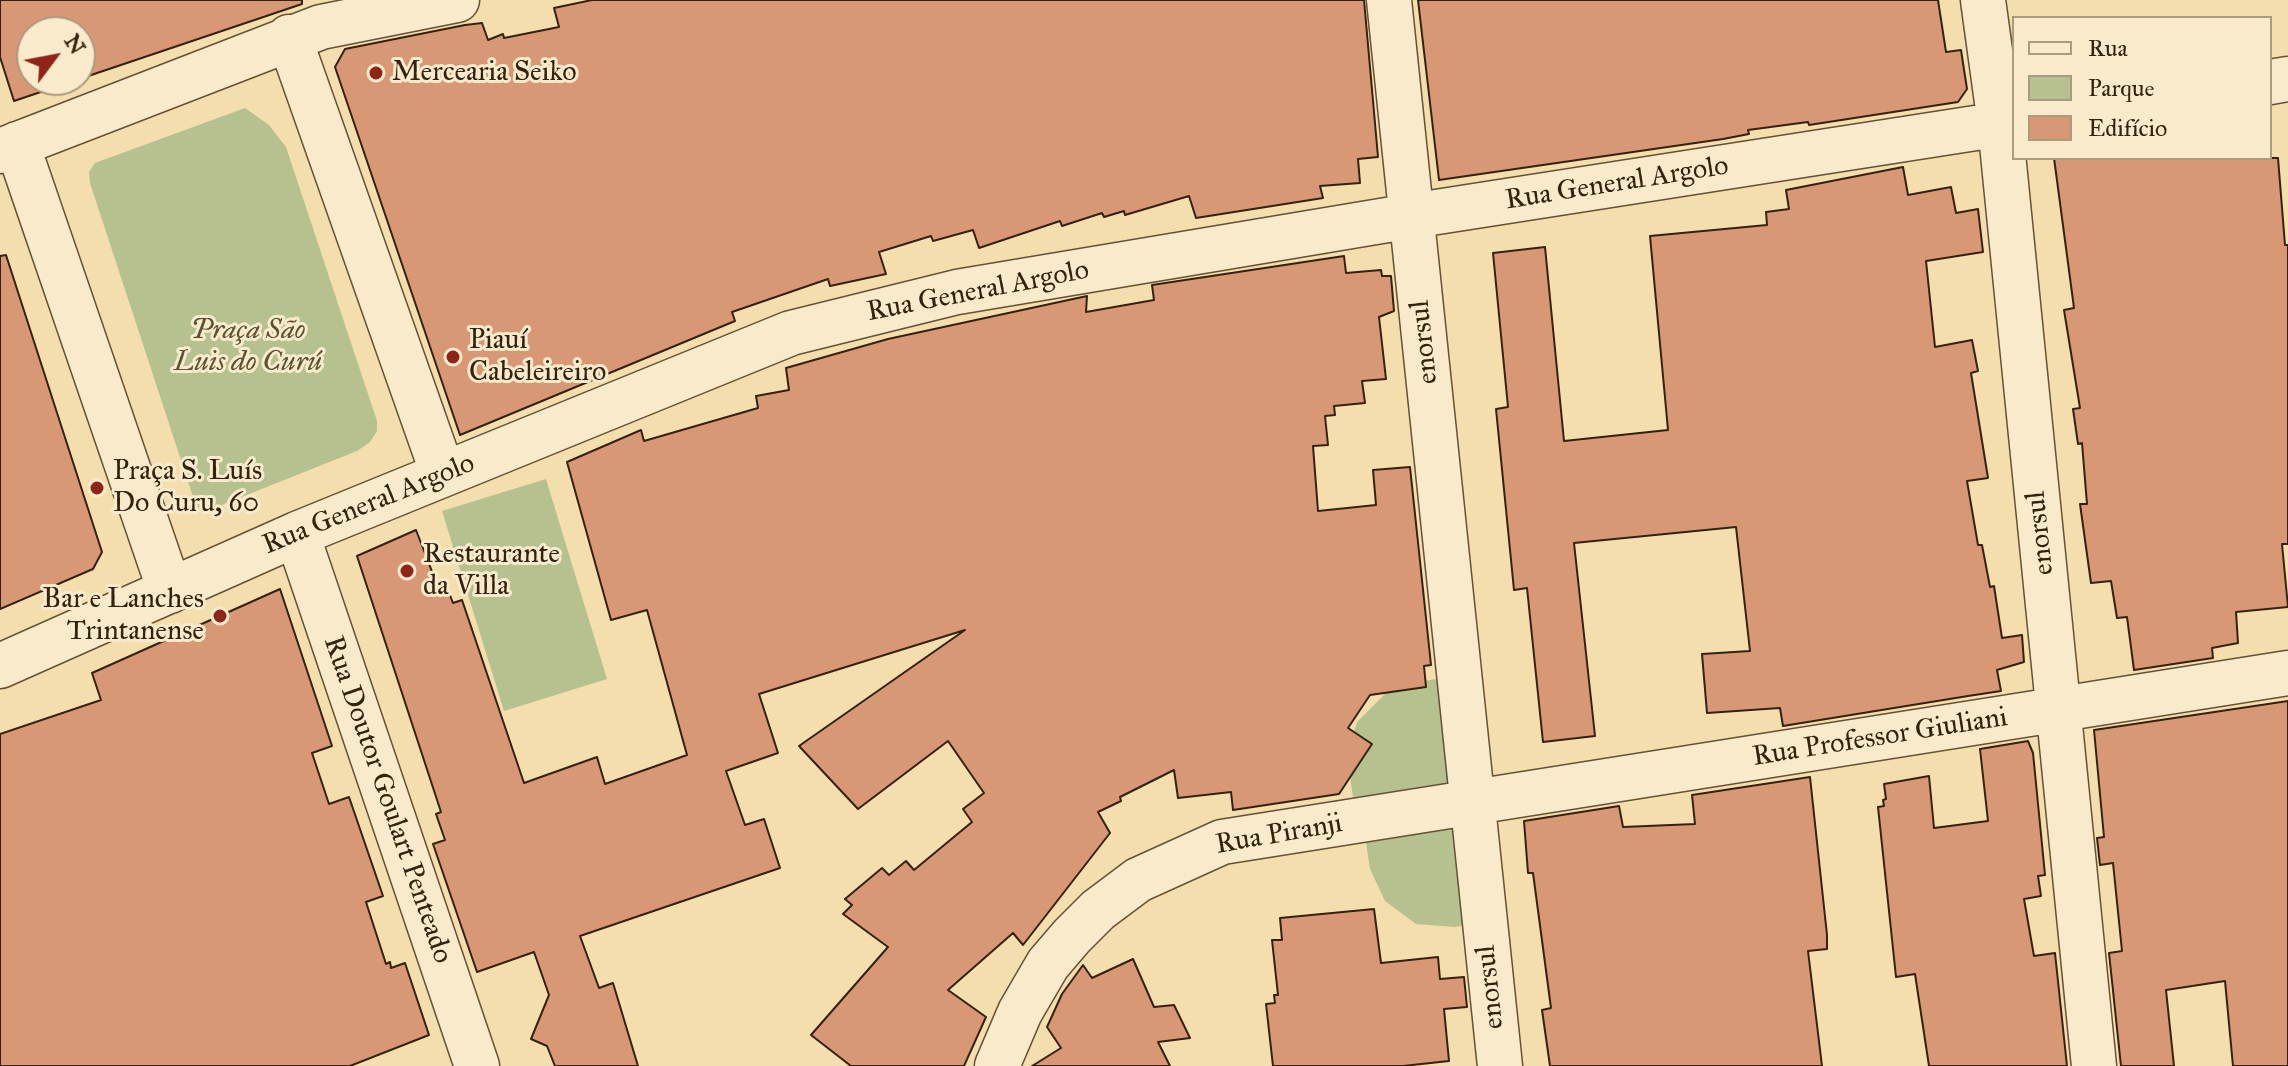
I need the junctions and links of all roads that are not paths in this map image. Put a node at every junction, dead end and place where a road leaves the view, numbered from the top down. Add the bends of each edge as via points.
1 (457, 0) edge
2 (1389, 0) edge
3 (1983, 0) edge
4 (289, 37) junction
5 (2007, 123) edge
6 (9, 147) edge
7 (1411, 216) junction
8 (443, 474) junction
9 (297, 534) junction
10 (170, 591) junction
11 (0, 666) edge
12 (2288, 673) edge
13 (2058, 710) junction
14 (1472, 803) junction
15 (462, 1062) edge
16 (997, 1066) edge
17 (1500, 1066) edge
18 (2094, 1066) edge

1 - 4 street
2 - 7 street, enorsul
3 - 5 street, enorsul
4 - 6 street
4 - 8 street
5 - 7 street, Rua General Argolo
5 - 13 street, enorsul
6 - 10 street
7 - 8 street, Rua General Argolo via 957,292 791,333
7 - 14 street, enorsul
8 - 9 street, Rua General Argolo
9 - 10 street, Rua General Argolo
9 - 15 street, Rua Doutor Goulart Penteado
10 - 11 street, Rua General Argolo
12 - 13 street, Rua Professor Giuliani
13 - 14 street, Rua Professor Giuliani
13 - 18 street, enorsul
14 - 16 street, Rua Piranji via 1222,842 1138,880 1098,910 1048,964
14 - 17 street, enorsul

